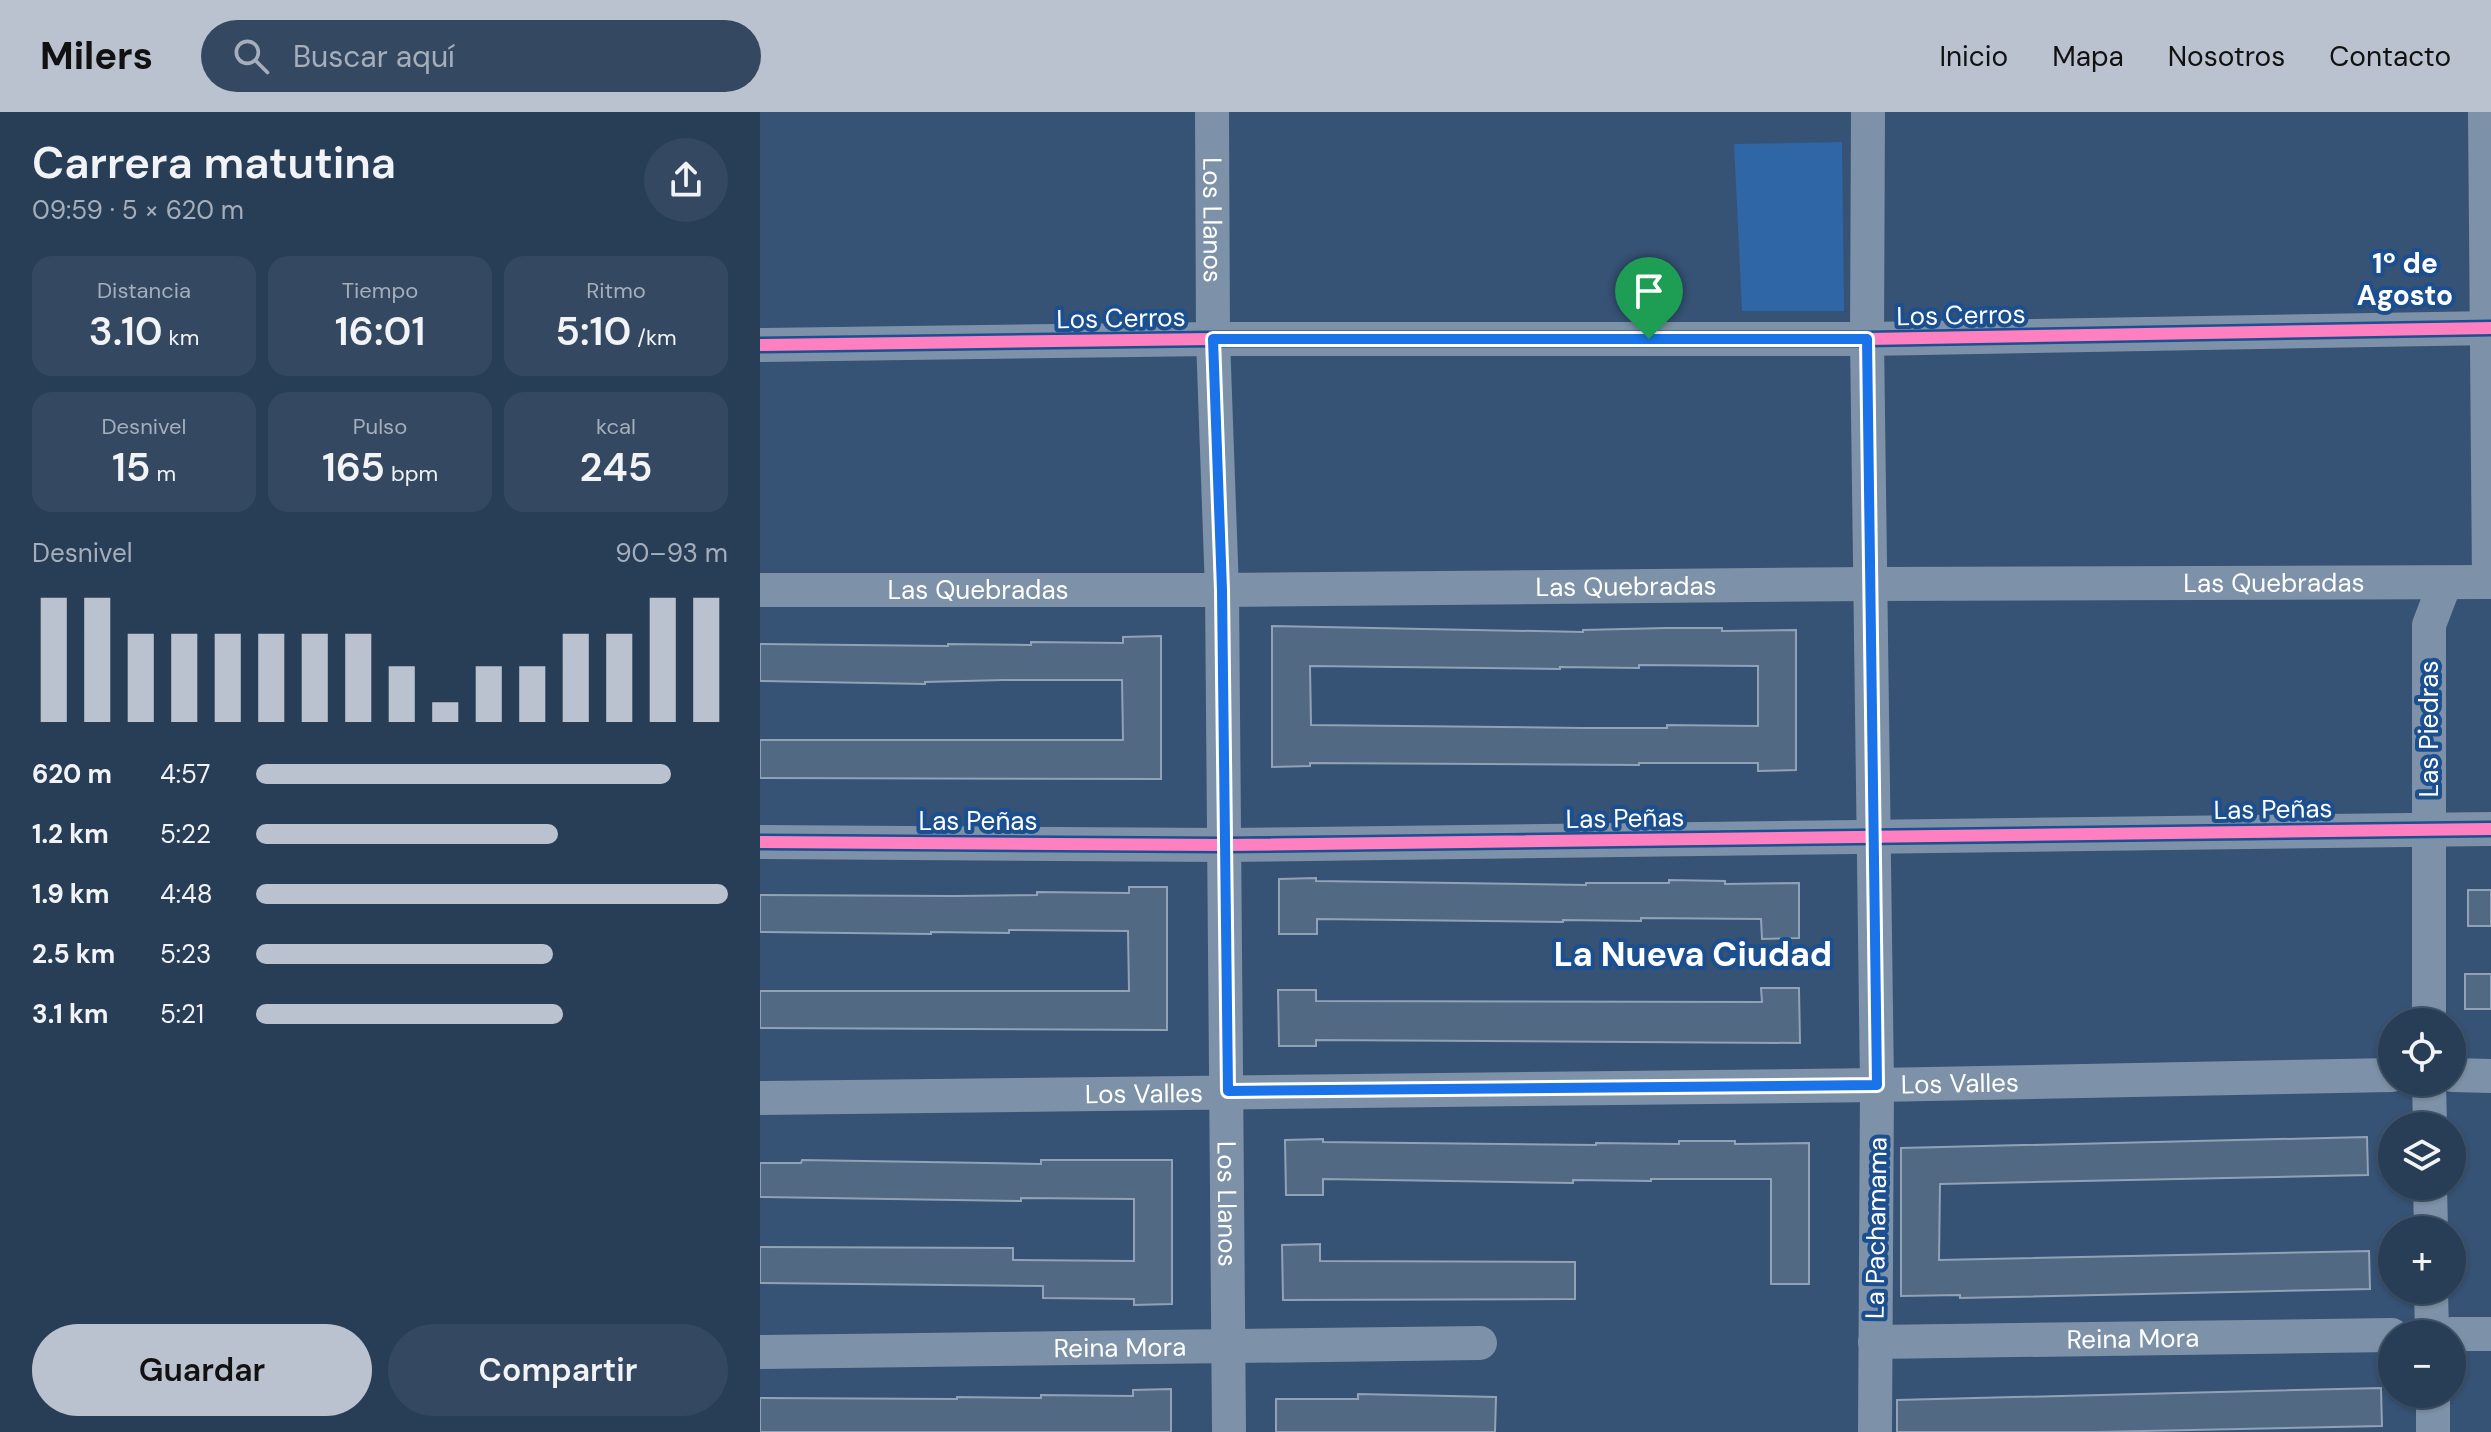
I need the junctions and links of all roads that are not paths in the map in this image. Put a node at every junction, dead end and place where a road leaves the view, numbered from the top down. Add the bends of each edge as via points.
1 (1212, 112) edge
2 (1868, 112) edge
3 (2485, 112) edge
4 (2488, 328) edge
5 (1213, 339) junction
6 (1867, 339) junction
7 (760, 345) edge
8 (2490, 582) edge
9 (2445, 583) junction
10 (1870, 584) junction
11 (760, 590) edge
12 (1222, 590) junction
13 (2429, 829) junction
14 (2491, 829) edge
15 (1875, 838) junction
16 (760, 842) edge
17 (1224, 845) junction
18 (2429, 1008) edge
19 (2378, 1075) edge
20 (2466, 1075) edge
21 (2491, 1076) edge
22 (1877, 1085) junction
23 (1228, 1091) junction
24 (760, 1098) edge
25 (2466, 1334) edge
26 (2491, 1334) edge
27 (2378, 1335) edge
28 (1875, 1342) junction
29 (1480, 1343) dead end
30 (1229, 1347) junction
31 (760, 1352) edge
32 (2433, 1408) edge
33 (1229, 1432) edge
34 (1875, 1432) edge
35 (2433, 1432) edge

1 - 5 street, Los Llanos
2 - 6 street, La Pachamama
3 - 4 street
4 - 6 street, Los Cerros
4 - 8 street
5 - 6 street, Los Cerros
5 - 7 street, Los Cerros
5 - 12 street, Los Llanos
6 - 10 street, La Pachamama
8 - 9 street, Las Quebradas
9 - 10 street, Las Quebradas
9 - 13 street, Las Piedras via 2429,625
10 - 12 street, Las Quebradas
10 - 15 street, La Pachamama
11 - 12 street, Las Quebradas
12 - 17 street, Los Llanos
13 - 14 street, Las Peñas
13 - 15 street, Las Peñas
13 - 18 street, Las Piedras
15 - 17 street, Las Peñas
15 - 22 street, La Pachamama
16 - 17 street, Las Peñas
17 - 23 street, Los Llanos
19 - 22 street, Los Valles
20 - 21 street
22 - 23 street, Los Valles
22 - 28 street, La Pachamama
23 - 24 street, Los Valles
23 - 30 street, Los Llanos
25 - 26 street
27 - 28 street, Reina Mora
28 - 34 street, La Pachamama
29 - 30 street, Reina Mora
30 - 31 street, Reina Mora
30 - 33 street, Los Llanos
32 - 35 street

